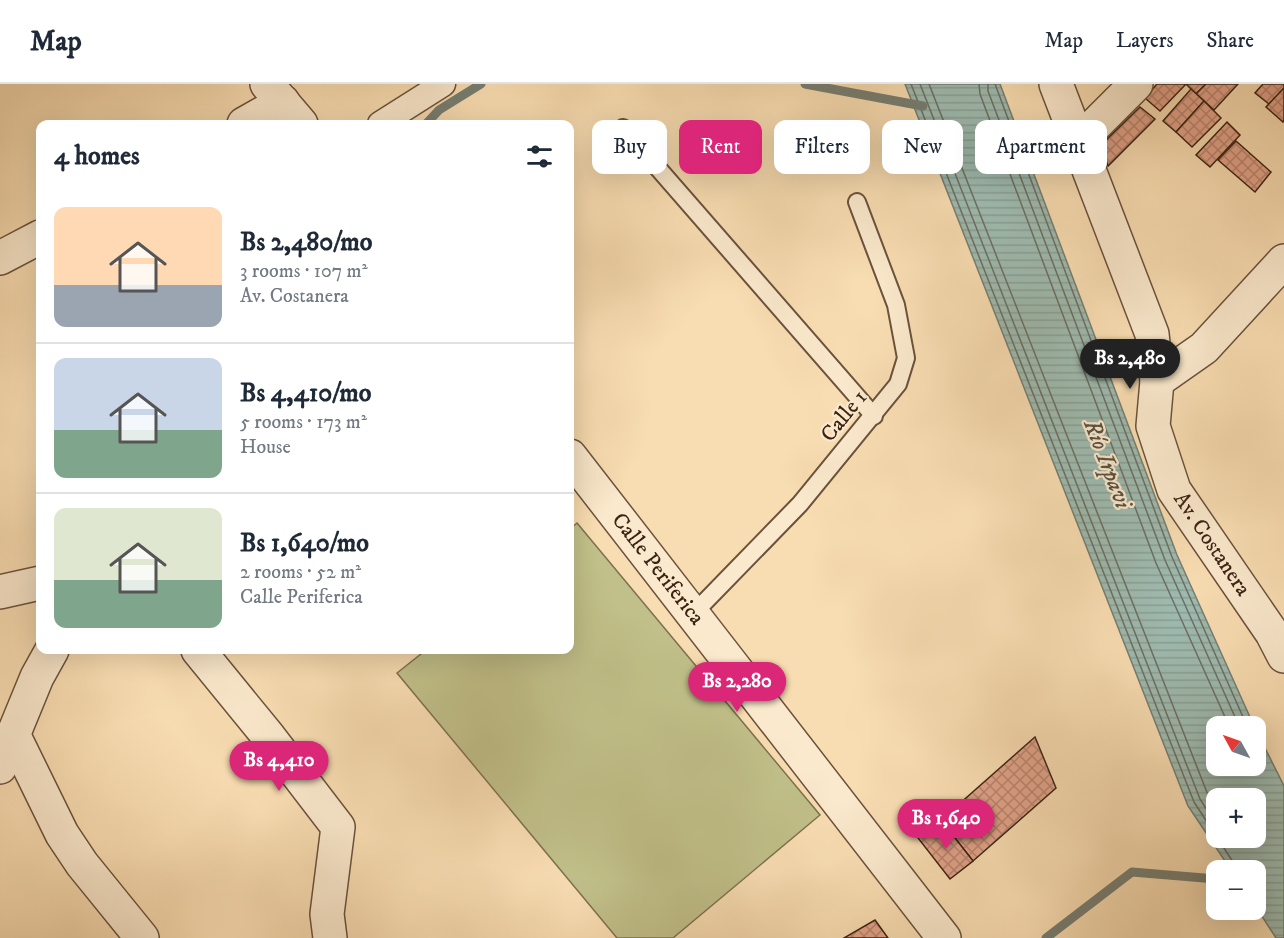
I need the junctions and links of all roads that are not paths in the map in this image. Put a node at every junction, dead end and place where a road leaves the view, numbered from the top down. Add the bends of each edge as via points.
1 (443, 84) edge
2 (1056, 84) edge
3 (1136, 84) edge
4 (284, 104) edge
5 (252, 120) edge
6 (386, 120) edge
7 (1070, 120) edge
8 (1100, 120) edge
9 (663, 174) edge
10 (1090, 174) edge
11 (857, 202) dead end
12 (36, 239) edge
13 (0, 258) edge
14 (1284, 261) edge
15 (1157, 381) junction
16 (874, 416) junction
17 (574, 461) edge
18 (36, 584) edge
19 (0, 592) edge
20 (693, 614) junction
21 (1280, 636) edge
22 (50, 654) edge
23 (201, 654) edge
24 (13, 734) junction
25 (0, 767) edge
26 (142, 938) edge
27 (330, 938) edge
28 (944, 938) edge

1 - 6 street
2 - 7 street, Av. Costanera
3 - 8 street
4 - 5 street
9 - 16 lane
10 - 15 street, Av. Costanera via 1152,334
11 - 16 lane, Calle 1 via 896,305 906,358 898,384
12 - 13 street
14 - 15 street via 1204,348
15 - 21 street, Av. Costanera via 1153,426 1174,490
16 - 20 lane, Calle 1 via 800,504
17 - 20 street, Calle Periferica
18 - 19 street
20 - 28 street, Calle Periferica
22 - 24 street
23 - 27 street via 338,827 327,914
24 - 25 street
24 - 26 street via 62,834 81,864

